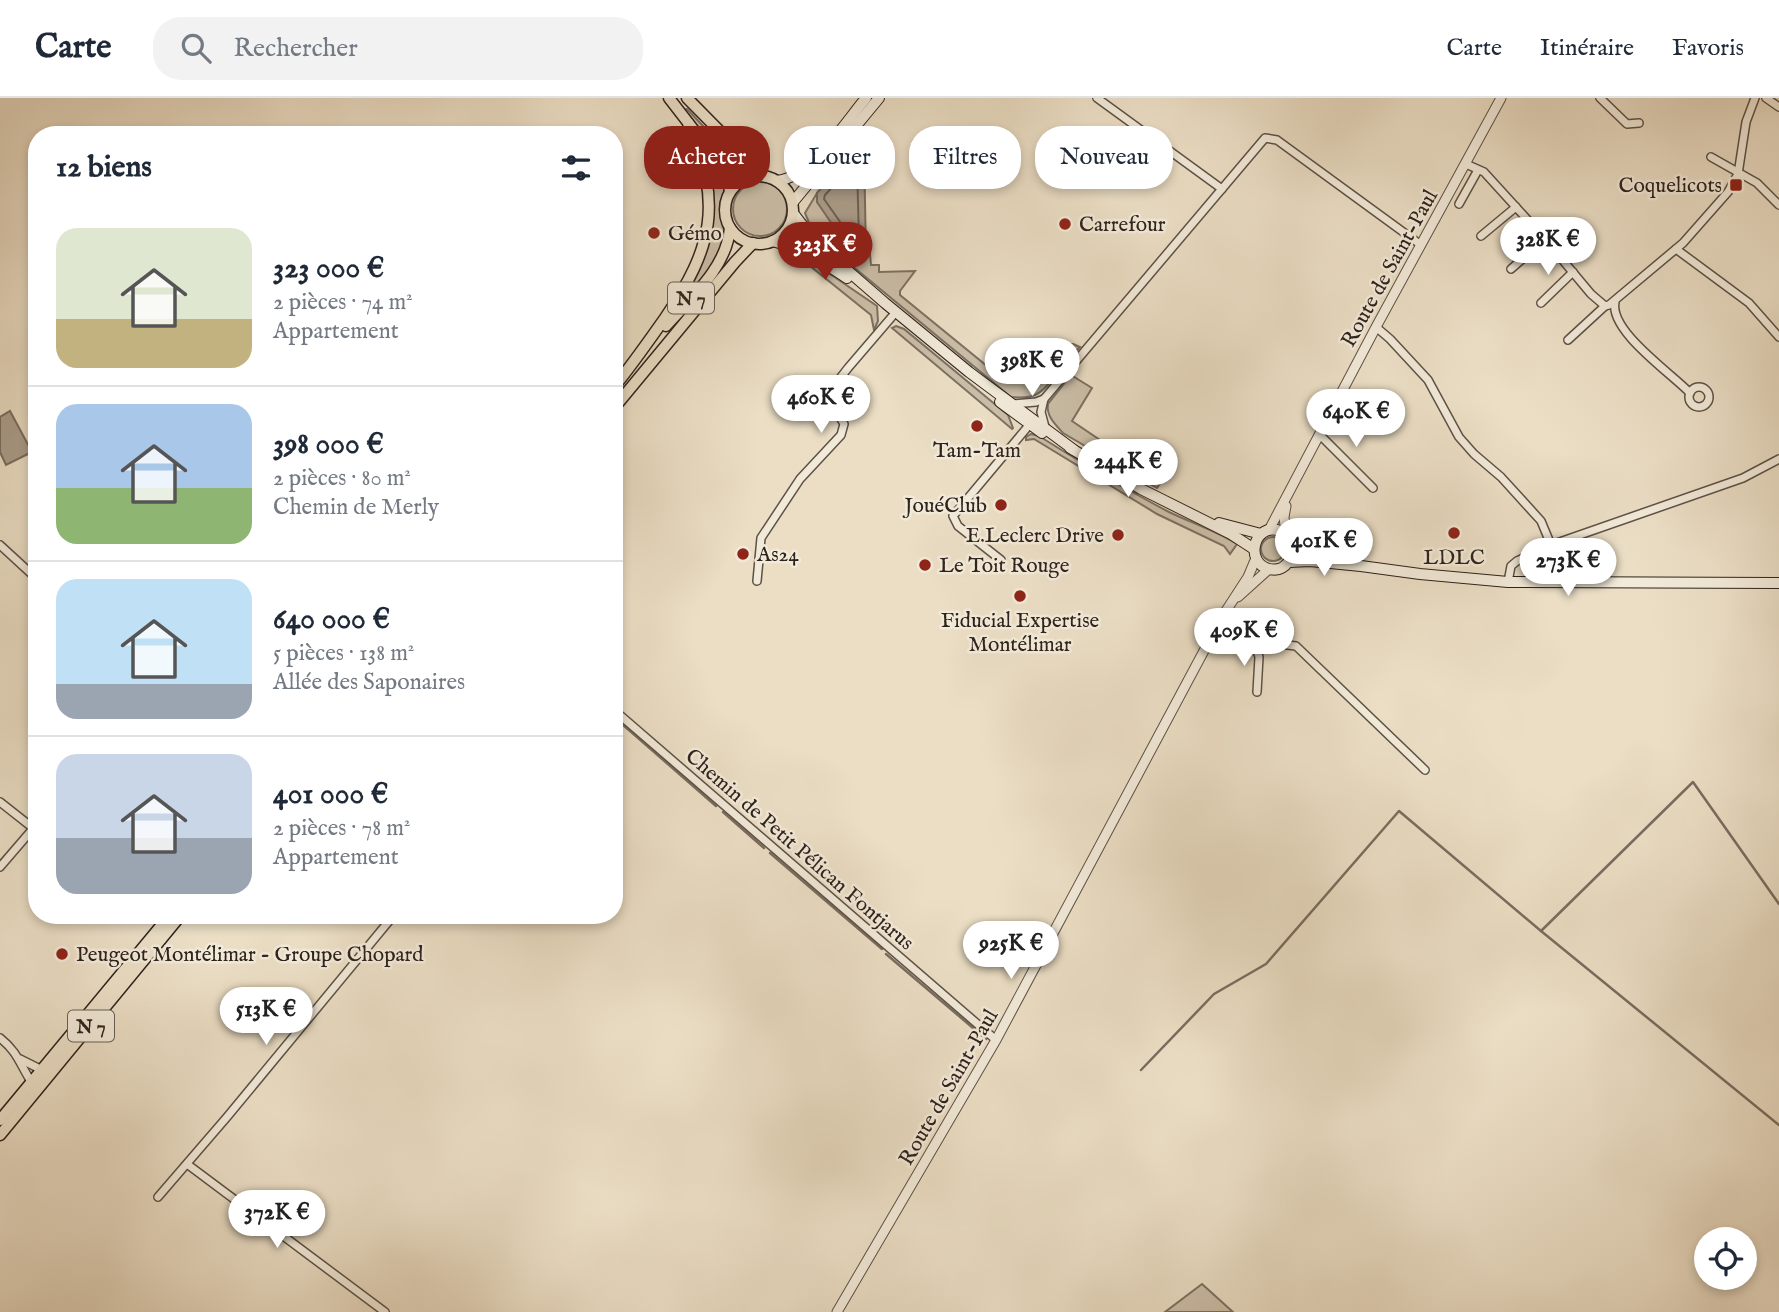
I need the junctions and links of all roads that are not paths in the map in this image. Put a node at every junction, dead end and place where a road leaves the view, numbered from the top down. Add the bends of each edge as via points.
1 (687, 98) edge
2 (866, 98) edge
3 (879, 98) edge
4 (1097, 98) edge
5 (1501, 98) edge
6 (1600, 98) edge
7 (1755, 98) edge
8 (1766, 98) edge
9 (672, 101) edge
10 (1779, 107) edge
11 (1639, 123) dead end
12 (688, 124) junction
13 (708, 126) edge
14 (713, 126) edge
15 (1712, 157) dead end
16 (1466, 164) junction
17 (1478, 170) junction
18 (1738, 174) junction
19 (770, 178) edge
20 (777, 181) junction
21 (733, 189) edge
22 (1222, 189) junction
23 (730, 192) junction
24 (1459, 204) dead end
25 (1779, 205) edge
26 (793, 207) junction
27 (1516, 207) junction
28 (730, 228) junction
29 (1481, 236) dead end
30 (1545, 239) junction
31 (773, 241) junction
32 (753, 243) junction
33 (1421, 245) junction
34 (1676, 249) junction
35 (1511, 269) dead end
36 (1573, 272) junction
37 (1615, 302) junction
38 (885, 303) junction
39 (1541, 303) dead end
40 (1605, 306) junction
41 (896, 313) junction
42 (1376, 327) junction
43 (1779, 337) edge
44 (1568, 340) dead end
45 (636, 360) junction
46 (969, 372) junction
47 (623, 376) edge
48 (1690, 393) dead end
49 (623, 397) edge
50 (1044, 399) junction
51 (1014, 404) junction
52 (1030, 424) junction
53 (1045, 427) junction
54 (1320, 435) junction
55 (1074, 450) junction
56 (1779, 459) edge
57 (1373, 488) dead end
58 (1289, 494) junction
59 (1198, 516) junction
60 (1265, 532) junction
61 (1289, 537) junction
62 (0, 545) edge
63 (1551, 545) junction
64 (1255, 554) junction
65 (1001, 560) dead end
66 (1289, 562) junction
67 (1361, 566) junction
68 (1269, 569) junction
69 (28, 571) edge
70 (757, 581) dead end
71 (1508, 582) junction
72 (1779, 583) edge
73 (1222, 617) junction
74 (1216, 628) junction
75 (1254, 641) junction
76 (1257, 692) dead end
77 (623, 718) edge
78 (1424, 770) dead end
79 (0, 802) edge
80 (28, 821) edge
81 (28, 834) edge
82 (0, 867) edge
83 (163, 924) edge
84 (174, 924) edge
85 (387, 924) edge
86 (0, 1038) edge
87 (996, 1040) junction
88 (20, 1058) junction
89 (43, 1070) junction
90 (32, 1083) junction
91 (0, 1120) edge
92 (0, 1135) edge
93 (187, 1164) junction
94 (158, 1196) dead end
95 (385, 1312) edge
96 (837, 1312) edge

1 - 14 main road
2 - 20 main road via 807,166
3 - 26 main road
4 - 22 street
5 - 16 street, Route de Saint-Paul
6 - 11 street via 1627,124
7 - 18 street via 1746,122
8 - 10 street
9 - 12 main road, N 7
9 - 13 main road via 687,105
12 - 23 main road via 727,173
12 - 45 main road, N 7 via 708,182 704,244 686,286
15 - 18 street
16 - 17 street
16 - 33 street, Route de Saint-Paul
17 - 24 street
17 - 27 street
18 - 25 street via 1766,190
18 - 34 street via 1728,192
19 - 20 main road
20 - 26 main road
21 - 23 main road
22 - 33 street via 1265,138 1277,140
22 - 50 street
23 - 28 main road via 725,210
26 - 31 main road via 787,230
26 - 38 main road via 817,244
27 - 29 street
27 - 30 street
28 - 32 main road
28 - 45 main road, N 7 via 717,266
30 - 35 street
30 - 36 street
31 - 32 main road
31 - 38 main road via 813,256
32 - 49 main road, N 7
33 - 42 street, Route de Saint-Paul
34 - 37 street
34 - 43 street via 1749,303
36 - 39 street
36 - 40 street
37 - 40 street
37 - 48 street via 1615,315 1636,345
38 - 41 main road
40 - 44 street
41 - 46 main road
41 - 70 street via 824,399 844,424 841,435 800,479 761,538
42 - 54 street, Route de Saint-Paul
42 - 63 street via 1428,380 1459,437 1541,522
45 - 47 main road, N 7
46 - 51 main road
46 - 52 main road
50 - 51 street
50 - 53 street
51 - 53 main road
52 - 55 main road
52 - 65 street via 953,516 958,526
53 - 55 main road
54 - 57 street
54 - 58 street, Route de Saint-Paul
55 - 59 main road
56 - 63 street via 1743,478
58 - 60 street, Route de Saint-Paul
58 - 61 street, Route de Saint-Paul via 1284,517
59 - 60 main road
59 - 64 main road
60 - 61 main road via 1278,530
60 - 64 main road via 1256,541
61 - 66 main road via 1293,549
61 - 67 main road via 1318,555
62 - 69 street
63 - 71 street via 1511,566
64 - 68 main road
64 - 73 street, Route de Saint-Paul via 1248,577
66 - 67 main road
66 - 68 main road
67 - 71 main road
68 - 73 street, Route de Saint-Paul
71 - 72 main road
73 - 74 street, Route de Saint-Paul
74 - 75 street
74 - 87 street, Route de Saint-Paul
75 - 76 street via 1259,657
75 - 78 street via 1296,646
77 - 87 street, Chemin de Petit Pélican Fontjarus
79 - 80 street
81 - 82 street
83 - 89 main road, N 7
84 - 92 main road, N 7
85 - 93 street
86 - 88 street
87 - 96 street, Route de Saint-Paul
88 - 89 street
88 - 90 street
89 - 90 main road, N 7
90 - 91 main road, N 7
93 - 94 street
93 - 95 street

